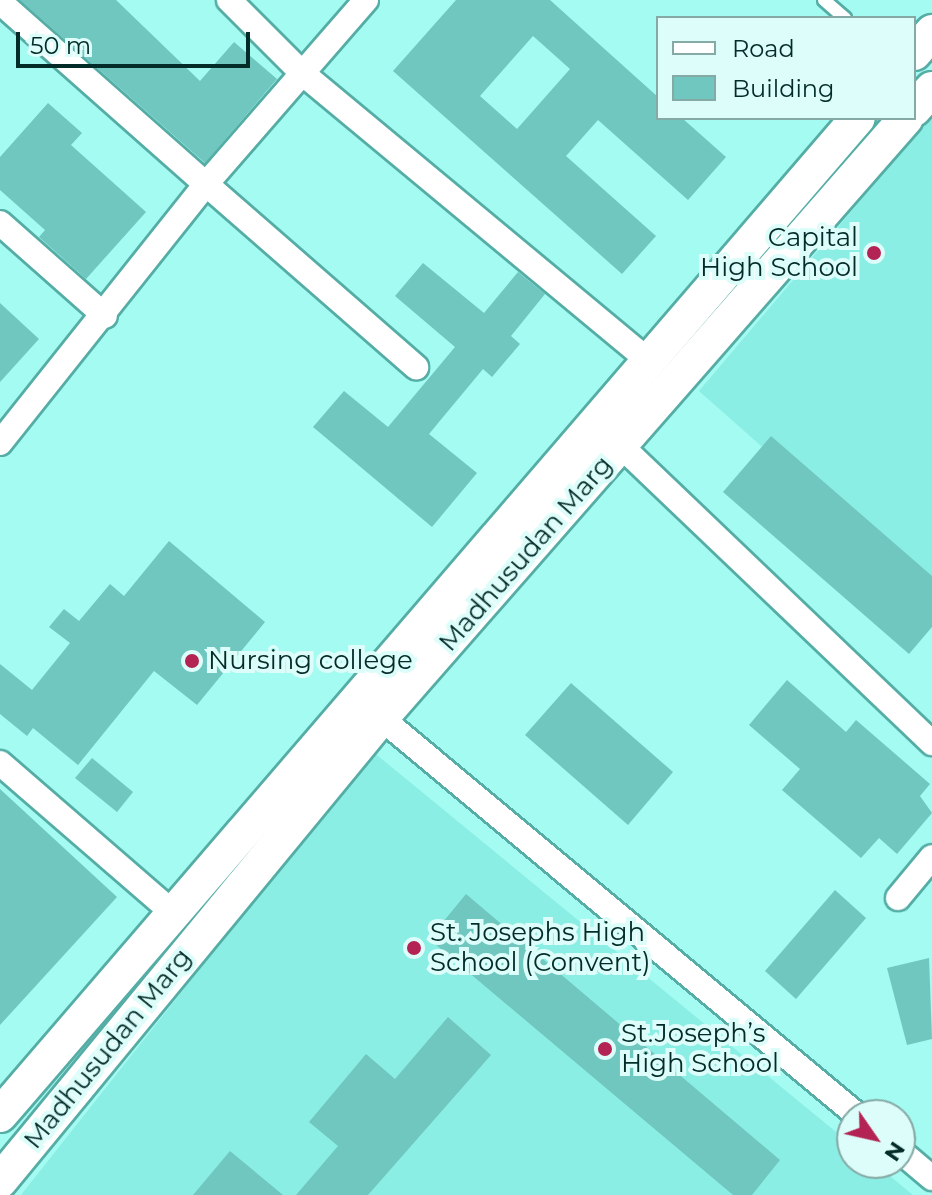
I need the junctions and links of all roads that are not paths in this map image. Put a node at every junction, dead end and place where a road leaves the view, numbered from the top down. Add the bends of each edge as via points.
1 (229, 0) edge
2 (366, 0) edge
3 (824, 0) edge
4 (0, 2) edge
5 (843, 16) edge
6 (932, 32) edge
7 (302, 73) junction
8 (923, 85) edge
9 (856, 120) edge
10 (904, 120) edge
11 (206, 184) junction
12 (0, 223) edge
13 (105, 316) junction
14 (648, 360) junction
15 (416, 367) dead end
16 (5, 428) edge
17 (619, 444) junction
18 (381, 718) junction
19 (932, 743) edge
20 (0, 763) edge
21 (932, 857) edge
22 (898, 898) dead end
23 (172, 912) junction
24 (838, 1099) edge
25 (0, 1115) edge
26 (916, 1164) edge
27 (932, 1178) edge
28 (0, 1181) edge

1 - 7 street
2 - 7 street
3 - 5 lane
4 - 11 street
6 - 8 main road
7 - 11 street
7 - 14 street
9 - 14 main road, Madhusudan Marg
10 - 17 main road, Madhusudan Marg
11 - 13 street
11 - 15 street
12 - 13 street
13 - 16 street
14 - 23 main road, Madhusudan Marg
17 - 18 main road, Madhusudan Marg
17 - 19 street
18 - 24 street
18 - 28 main road, Madhusudan Marg
20 - 23 street
21 - 22 street
23 - 25 main road, Madhusudan Marg
26 - 27 street

